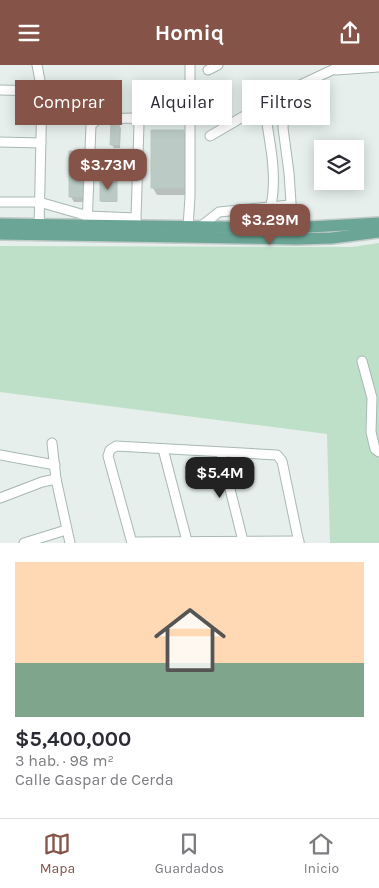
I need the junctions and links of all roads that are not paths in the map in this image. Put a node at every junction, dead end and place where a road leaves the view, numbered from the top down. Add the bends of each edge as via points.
1 (37, 65) edge
2 (190, 65) edge
3 (218, 65) edge
4 (343, 65) edge
5 (379, 67) edge
6 (208, 70) dead end
7 (333, 70) junction
8 (40, 80) edge
9 (312, 80) edge
10 (0, 90) edge
11 (15, 90) edge
12 (242, 117) edge
13 (41, 125) edge
14 (267, 125) edge
15 (283, 125) edge
16 (210, 136) dead end
17 (0, 142) edge
18 (41, 143) junction
19 (0, 202) edge
20 (39, 202) junction
21 (290, 205) junction
22 (270, 206) junction
23 (87, 221) junction
24 (136, 222) junction
25 (379, 223) edge
26 (0, 224) edge
27 (194, 227) junction
28 (293, 228) junction
29 (39, 230) junction
30 (379, 232) edge
31 (265, 233) junction
32 (0, 234) edge
33 (362, 361) dead end
34 (52, 443) dead end
35 (163, 449) junction
36 (379, 452) edge
37 (221, 453) junction
38 (0, 455) edge
39 (55, 465) junction
40 (56, 479) junction
41 (0, 498) edge
42 (66, 530) junction
43 (187, 541) junction
44 (243, 541) junction
45 (299, 542) edge
46 (24, 543) edge
47 (70, 543) edge
48 (132, 543) edge

1 - 8 street
2 - 27 street via 190,197
3 - 6 street
4 - 7 street
5 - 7 street
7 - 9 street
10 - 11 street
12 - 16 street
13 - 18 street
14 - 22 street via 273,174
15 - 21 street
17 - 18 street
18 - 20 street
19 - 20 street
20 - 23 street
20 - 29 street
21 - 22 street
21 - 28 street
22 - 27 street via 219,212
22 - 31 street
23 - 24 main road
23 - 24 street via 91,125 98,119 133,118 139,124
23 - 29 main road
24 - 27 main road
25 - 28 main road
26 - 29 main road
27 - 31 main road
28 - 31 main road
29 - 31 main road via 220,238
29 - 32 main road
30 - 31 main road via 332,238
33 - 36 street via 372,398 371,437
34 - 39 street
35 - 37 street
35 - 43 street
35 - 48 street via 116,446 108,456
37 - 44 street
37 - 45 street via 280,457
38 - 39 street
39 - 40 street
40 - 41 street
40 - 42 street
42 - 46 street
42 - 47 street
43 - 44 street
43 - 48 street
44 - 45 street

